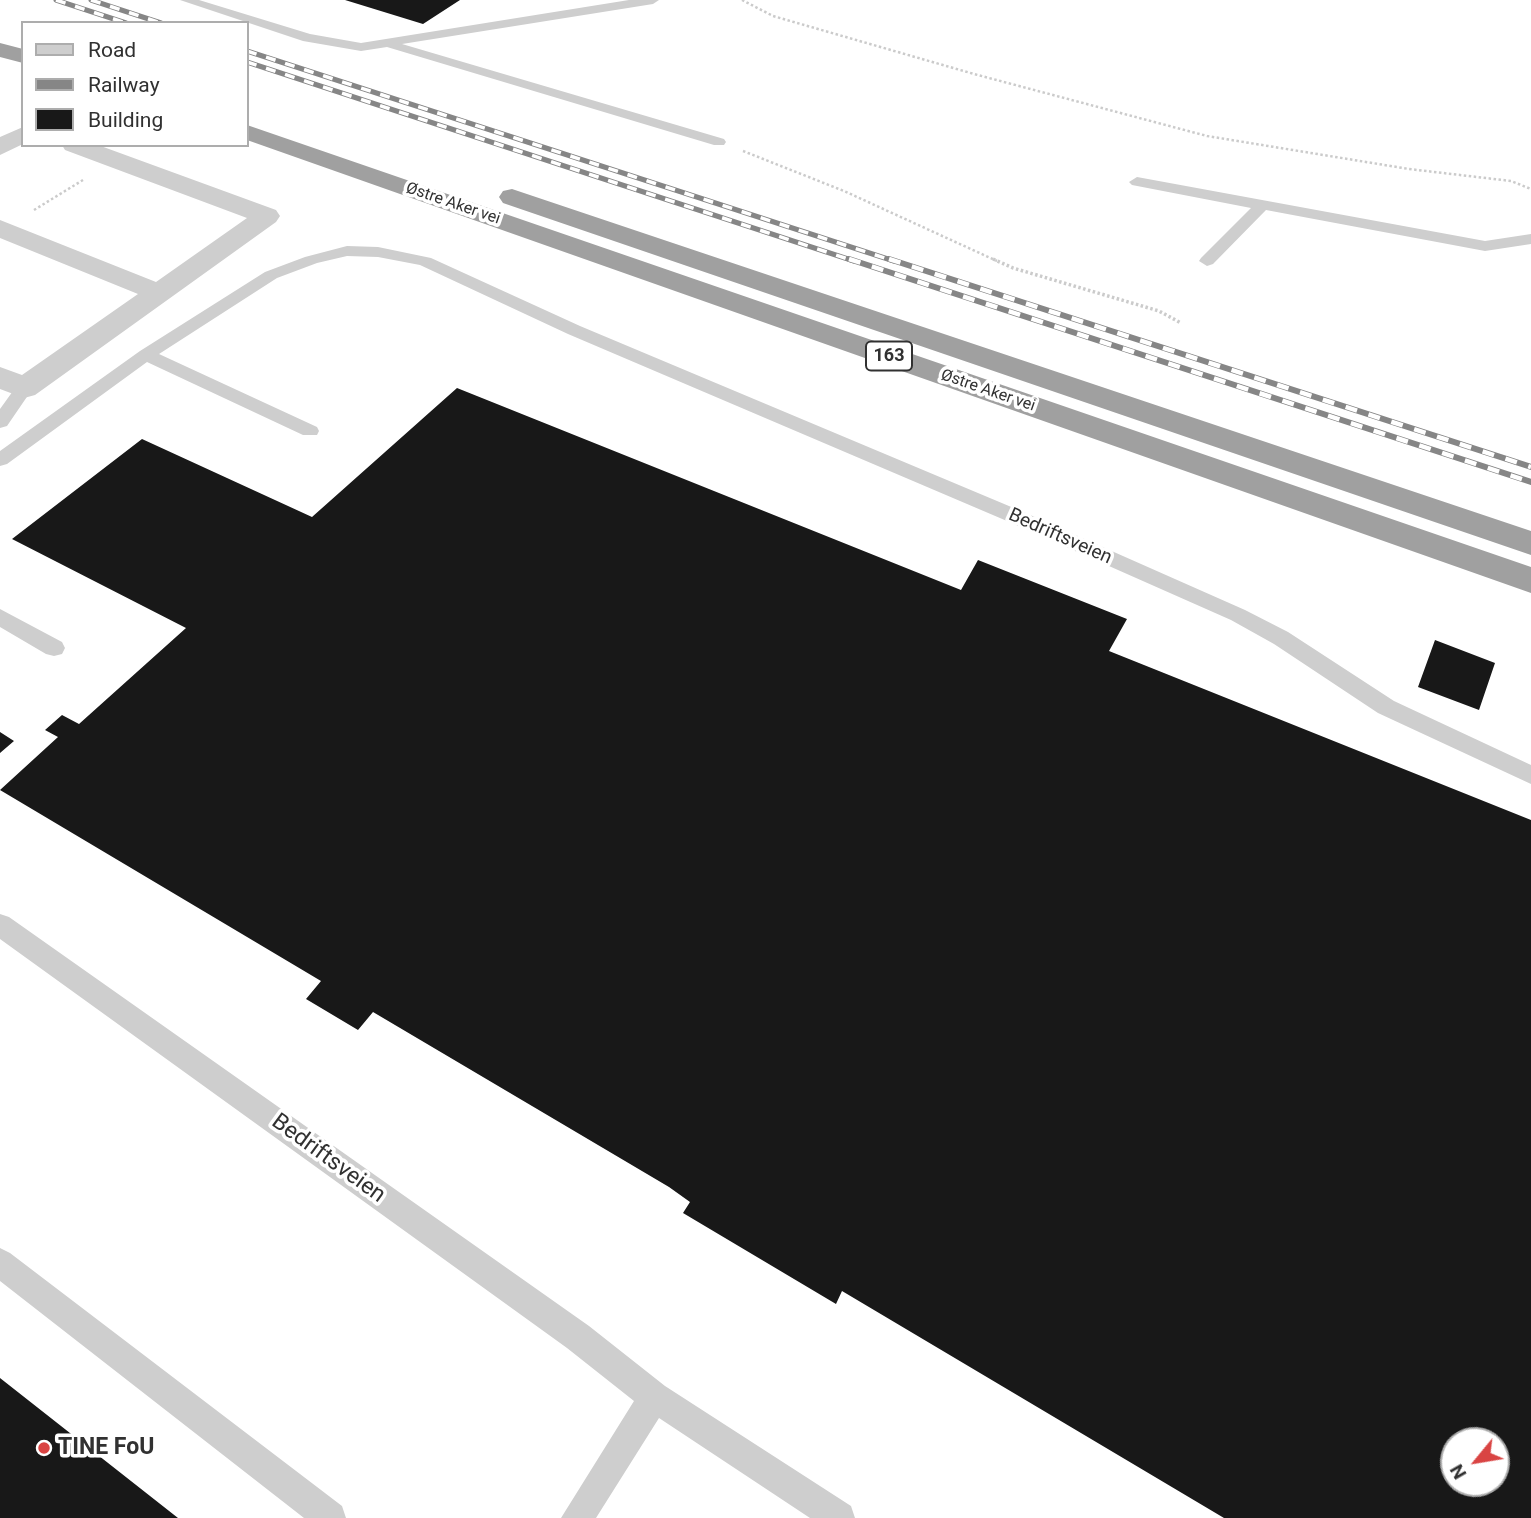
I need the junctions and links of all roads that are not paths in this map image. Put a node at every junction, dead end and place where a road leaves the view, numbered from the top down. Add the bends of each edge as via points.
1 (186, 0) edge
2 (653, 0) edge
3 (387, 44) junction
4 (0, 50) edge
5 (21, 55) edge
6 (248, 107) edge
7 (248, 132) edge
8 (21, 135) edge
9 (719, 142) road end
10 (0, 147) edge
11 (79, 147) edge
12 (1137, 182) dead end
13 (1260, 207) junction
14 (1, 228) edge
15 (1531, 239) edge
16 (1207, 261) dead end
17 (159, 293) junction
18 (146, 355) junction
19 (12, 382) edge
20 (0, 422) edge
21 (310, 431) dead end
22 (0, 460) edge
23 (1531, 543) edge
24 (1531, 580) edge
25 (0, 617) edge
26 (54, 648) dead end
27 (1531, 775) edge
28 (0, 925) edge
29 (0, 1263) edge
30 (654, 1397) junction
31 (330, 1518) edge
32 (577, 1518) edge
33 (839, 1518) edge

1 - 3 lane via 308,38 361,47
2 - 3 lane
3 - 9 lane
4 - 5 highway
6 - 23 highway, Østre Aker vei / 163
7 - 24 highway, Østre Aker vei / 163
8 - 10 street
11 - 17 street via 267,216
12 - 13 lane
13 - 15 lane via 1485,246
13 - 16 lane
14 - 17 street
17 - 19 street
18 - 21 lane
18 - 22 lane, Bedriftsveien
18 - 27 lane, Bedriftsveien via 271,275 312,260 347,251 425,261 574,330 1238,615 1386,707
19 - 20 lane
25 - 26 lane
28 - 30 lane, Bedriftsveien via 578,1337
29 - 31 lane
30 - 32 lane
30 - 33 lane, Bedriftsveien

